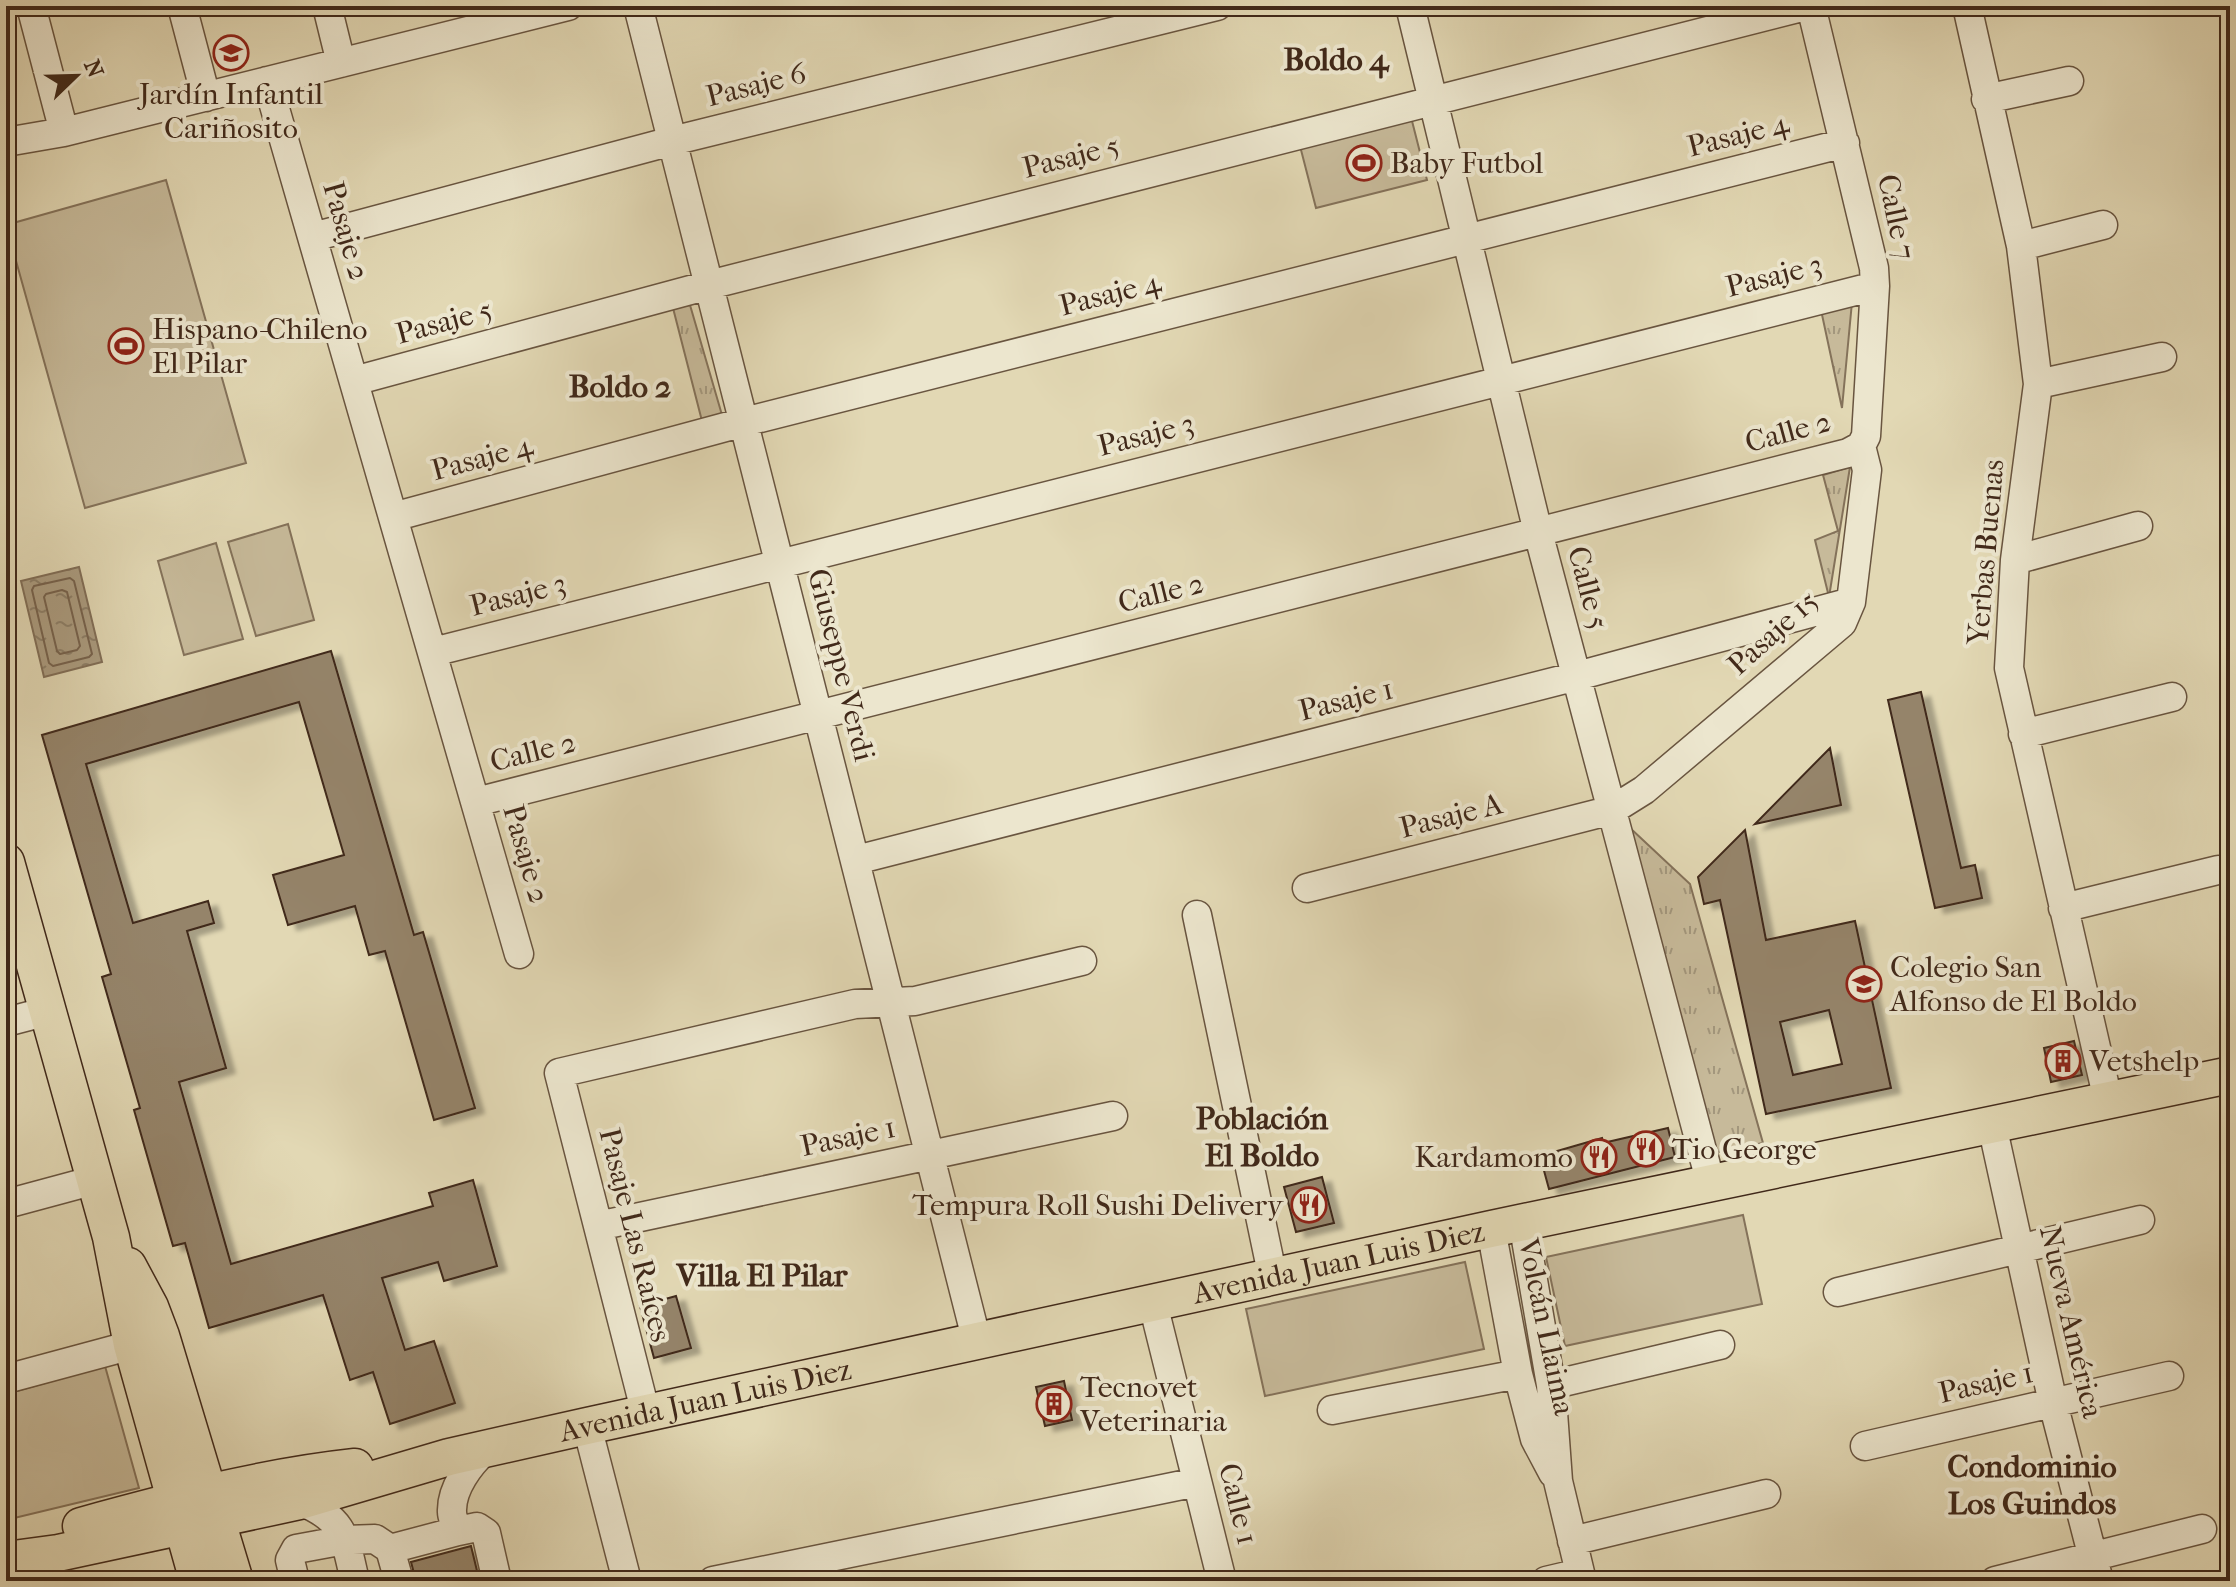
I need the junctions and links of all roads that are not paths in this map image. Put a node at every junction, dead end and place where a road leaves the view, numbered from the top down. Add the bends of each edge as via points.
1 (31, 6) edge
2 (182, 6) edge
3 (327, 6) edge
4 (568, 6) edge
5 (638, 6) edge
6 (1217, 6) edge
7 (1410, 6) edge
8 (1808, 6) edge
9 (1967, 6) edge
10 (482, 16) edge
11 (341, 63) junction
12 (267, 81) junction
13 (2069, 81) dead end
14 (206, 97) junction
15 (1986, 99) junction
16 (1433, 100) junction
17 (64, 132) junction
18 (672, 141) junction
19 (6, 142) edge
20 (1845, 143) junction
21 (6, 159) edge
22 (2103, 225) dead end
23 (313, 237) junction
24 (1467, 238) junction
25 (2021, 246) junction
26 (709, 285) junction
27 (1875, 286) junction
28 (2162, 357) dead end
29 (1501, 379) junction
30 (354, 381) junction
31 (2038, 384) junction
32 (744, 422) junction
33 (1861, 446) junction
34 (393, 517) junction
35 (2138, 526) dead end
36 (1538, 532) junction
37 (2015, 560) junction
38 (780, 564) junction
39 (1851, 602) junction
40 (433, 652) junction
41 (1577, 676) junction
42 (2172, 697) dead end
43 (819, 715) junction
44 (2023, 734) junction
45 (476, 802) junction
46 (1612, 810) junction
47 (856, 860) junction
48 (6, 862) edge
49 (2218, 870) dead end
50 (1307, 888) dead end
51 (2063, 908) junction
52 (1197, 915) dead end
53 (519, 954) dead end
54 (1082, 961) dead end
55 (892, 1001) junction
56 (48, 1011) junction
57 (6, 1022) edge
58 (2230, 1075) edge
59 (2108, 1100) junction
60 (1113, 1116) dead end
61 (1992, 1125) junction
62 (931, 1153) junction
63 (95, 1180) junction
64 (1711, 1184) junction
65 (6, 1204) edge
66 (2140, 1220) dead end
67 (1507, 1225) junction
68 (598, 1226) junction
69 (111, 1237) junction
70 (2019, 1248) junction
71 (1273, 1278) junction
72 (1838, 1292) dead end
73 (1153, 1304) junction
74 (977, 1342) junction
75 (132, 1345) junction
76 (1720, 1345) dead end
77 (1518, 1374) junction
78 (2169, 1376) dead end
79 (6, 1379) edge
80 (1551, 1385) junction
81 (2053, 1403) junction
82 (1332, 1410) dead end
83 (646, 1414) junction
84 (587, 1426) junction
85 (1865, 1446) dead end
86 (486, 1449) junction
87 (449, 1457) junction
88 (1558, 1481) junction
89 (1197, 1482) junction
90 (1766, 1494) dead end
91 (300, 1501) junction
92 (214, 1506) junction
93 (179, 1514) junction
94 (2202, 1529) dead end
95 (458, 1531) junction
96 (345, 1540) junction
97 (1572, 1541) junction
98 (390, 1549) junction
99 (6, 1550) edge
100 (6, 1560) edge
101 (2096, 1569) edge
102 (1581, 1577) edge
103 (198, 1581) edge
104 (235, 1581) edge
105 (295, 1581) edge
106 (355, 1581) edge
107 (399, 1581) edge
108 (497, 1581) edge
109 (627, 1581) edge
110 (713, 1581) edge
111 (1222, 1581) edge
112 (1546, 1581) edge
113 (1995, 1581) edge

1 - 17 street
2 - 14 street
3 - 11 street
4 - 10 street
5 - 18 street, Giuseppe Verdi
6 - 18 street, Pasaje 6
7 - 16 street, Calle 5
8 - 16 street, Pasaje 5
8 - 20 street, Calle 7
9 - 15 street, Yerbas Buenas
10 - 11 street
11 - 12 street
12 - 14 street
12 - 23 street, Pasaje 2
13 - 15 street
14 - 17 street
15 - 25 street, Yerbas Buenas
16 - 24 street, Calle 5
16 - 26 street, Pasaje 5
17 - 19 street
17 - 21 street
18 - 23 street, Pasaje 6
18 - 26 street, Giuseppe Verdi
20 - 24 street, Pasaje 4
20 - 27 street, Calle 7
22 - 25 street
23 - 30 street, Pasaje 2
24 - 29 street, Calle 5
24 - 32 street, Pasaje 4
25 - 31 street, Yerbas Buenas
26 - 30 street, Pasaje 5
26 - 32 street, Giuseppe Verdi
27 - 29 street, Pasaje 3
27 - 33 street, Calle 7 via 1866,436
28 - 31 street
29 - 36 street, Calle 5
29 - 38 street, Pasaje 3
30 - 34 street, Pasaje 2
31 - 37 street, Yerbas Buenas
32 - 34 street, Pasaje 4
32 - 38 street, Giuseppe Verdi
33 - 36 street, Calle 2
33 - 39 street, Pasaje 15 via 1867,470
34 - 40 street, Pasaje 2
35 - 37 street
36 - 41 street, Calle 5
36 - 43 street, Calle 2
37 - 44 street, Yerbas Buenas via 2009,668
38 - 40 street, Pasaje 3
38 - 43 street, Giuseppe Verdi
39 - 41 street, Pasaje 1
39 - 46 street, Pasaje 15 via 1842,623 1644,790
40 - 45 street, Pasaje 2
41 - 46 street, Calle 5
41 - 47 street, Pasaje 1
42 - 44 street
43 - 45 street, Calle 2
43 - 47 street, Giuseppe Verdi
44 - 51 street, Yerbas Buenas
45 - 53 street, Pasaje 2
46 - 50 street, Pasaje A
46 - 64 street, Calle 5
47 - 55 street, Giuseppe Verdi
48 - 56 main road
49 - 51 street
51 - 59 street, Yerbas Buenas
52 - 71 street
54 - 55 street via 915,1001
55 - 62 street, Giuseppe Verdi
55 - 68 street, Pasaje Las Raíces via 855,1004 559,1073
56 - 57 street
56 - 63 main road
58 - 59 main road, Avenida Juan Luis Diez
59 - 61 main road, Avenida Juan Luis Diez
60 - 62 street, Pasaje 1
61 - 64 main road, Avenida Juan Luis Diez
61 - 70 street, Nueva América
62 - 68 street, Pasaje 1
62 - 74 street, Giuseppe Verdi
63 - 65 street
63 - 69 main road
64 - 67 main road, Avenida Juan Luis Diez
66 - 70 street
67 - 71 main road, Avenida Juan Luis Diez
67 - 77 street, Volcán Llaima
67 - 80 street, Volcán Llaima
68 - 83 street, Pasaje Las Raíces
69 - 75 main road
69 - 92 main road via 150,1307
70 - 72 street
70 - 81 street, Nueva América
71 - 73 main road, Avenida Juan Luis Diez
73 - 74 main road, Avenida Juan Luis Diez
73 - 89 street, Calle 1
74 - 83 main road, Avenida Juan Luis Diez
75 - 79 street
75 - 93 main road
76 - 80 street
77 - 82 street
77 - 88 street, Volcán Llaima via 1535,1439
78 - 81 street, Pasaje 1
80 - 88 street, Volcán Llaima
81 - 85 street, Pasaje 1
81 - 101 street, Nueva América
83 - 84 main road, Avenida Juan Luis Diez
84 - 86 main road, Avenida Juan Luis Diez
84 - 109 street
86 - 87 main road, Avenida Juan Luis Diez
86 - 95 street via 461,1480 452,1512
87 - 91 main road, Avenida Juan Luis Diez
87 - 92 main road, Avenida Juan Luis Diez via 293,1475
88 - 97 street, Volcán Llaima
89 - 110 street
89 - 111 street, Calle 1
90 - 97 street
91 - 92 main road, Avenida Juan Luis Diez
91 - 96 street via 320,1509
92 - 93 main road, Avenida Juan Luis Diez
92 - 104 main road
93 - 99 main road, Avenida Juan Luis Diez via 57,1532
93 - 100 main road, Avenida Juan Luis Diez via 58,1553
93 - 103 main road
94 - 101 street
95 - 98 street
95 - 108 street via 477,1527 486,1533
96 - 98 street via 375,1539
96 - 105 street via 296,1549 290,1560
96 - 106 street
97 - 102 street, Volcán Llaima
98 - 107 street
101 - 113 street
102 - 112 street

